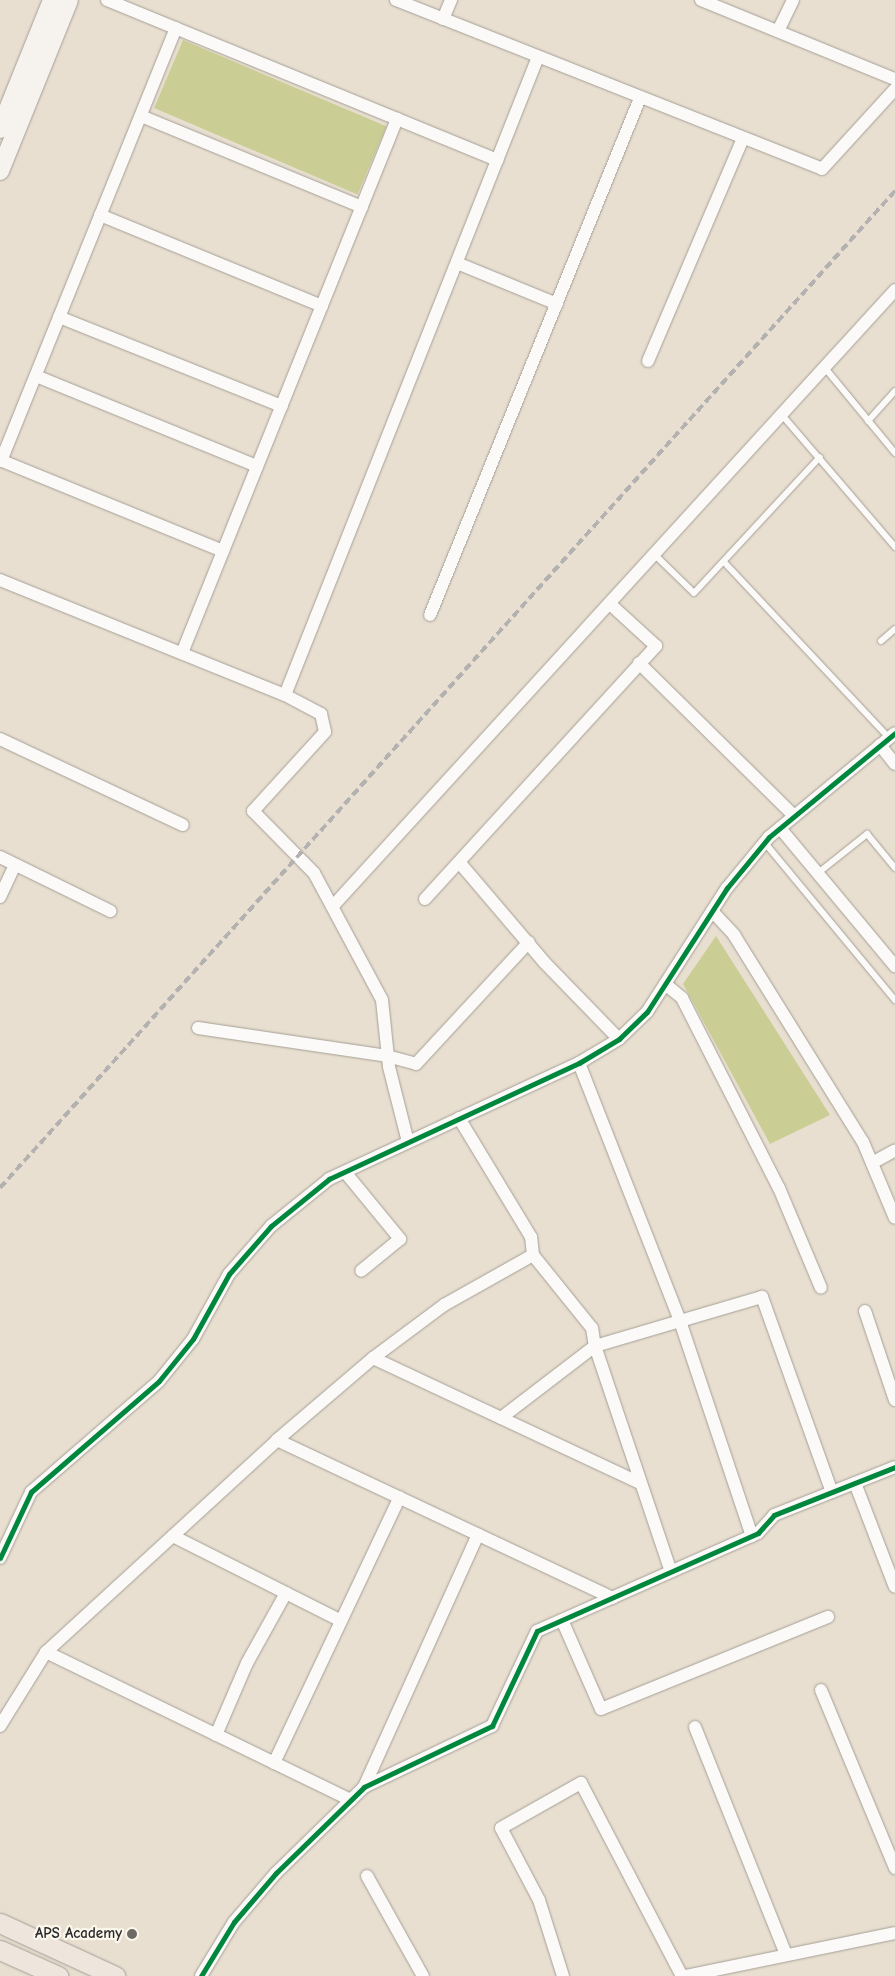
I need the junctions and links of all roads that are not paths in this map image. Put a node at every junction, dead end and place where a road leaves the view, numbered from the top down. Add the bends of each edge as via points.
1 (52, 0) edge
2 (69, 0) edge
3 (107, 0) edge
4 (396, 0) edge
5 (451, 0) edge
6 (701, 0) edge
7 (793, 0) edge
8 (443, 19) junction
9 (176, 28) junction
10 (778, 32) junction
11 (538, 57) junction
12 (895, 79) edge
13 (895, 89) edge
14 (640, 98) junction
15 (140, 116) junction
16 (398, 118) junction
17 (0, 129) edge
18 (743, 138) junction
19 (498, 160) junction
20 (0, 170) edge
21 (362, 207) junction
22 (100, 215) junction
23 (457, 263) junction
24 (895, 290) edge
25 (557, 304) junction
26 (322, 306) junction
27 (60, 317) junction
28 (648, 361) dead end
29 (825, 368) junction
30 (36, 376) junction
31 (895, 391) edge
32 (282, 406) junction
33 (782, 415) junction
34 (868, 421) junction
35 (895, 453) edge
36 (820, 457) junction
37 (1, 461) edge
38 (257, 466) junction
39 (895, 547) edge
40 (223, 551) junction
41 (655, 555) junction
42 (724, 562) junction
43 (0, 580) edge
44 (610, 604) junction
45 (430, 615) dead end
46 (895, 629) edge
47 (881, 641) dead end
48 (182, 653) junction
49 (639, 663) junction
50 (285, 695) junction
51 (0, 739) edge
52 (888, 739) edge
53 (895, 764) edge
54 (794, 816) junction
55 (183, 825) dead end
56 (780, 828) junction
57 (765, 842) junction
58 (0, 857) edge
59 (459, 862) junction
60 (15, 865) junction
61 (895, 868) edge
62 (818, 873) junction
63 (0, 897) edge
64 (425, 899) dead end
65 (333, 906) junction
66 (110, 911) dead end
67 (712, 911) junction
68 (529, 942) junction
69 (895, 966) edge
70 (665, 984) junction
71 (895, 1000) edge
72 (198, 1028) dead end
73 (619, 1039) junction
74 (388, 1056) junction
75 (579, 1063) junction
76 (460, 1118) junction
77 (408, 1142) junction
78 (895, 1150) edge
79 (872, 1163) junction
80 (345, 1172) junction
81 (895, 1218) edge
82 (533, 1255) junction
83 (361, 1271) dead end
84 (821, 1288) dead end
85 (865, 1311) dead end
86 (680, 1320) junction
87 (595, 1346) junction
88 (372, 1358) junction
89 (895, 1400) edge
90 (501, 1418) junction
91 (277, 1440) junction
92 (895, 1467) edge
93 (640, 1483) junction
94 (855, 1483) junction
95 (832, 1492) junction
96 (400, 1498) junction
97 (478, 1534) junction
98 (173, 1536) junction
99 (752, 1536) junction
100 (0, 1558) edge
101 (671, 1572) junction
102 (895, 1587) edge
103 (287, 1593) junction
104 (613, 1598) junction
105 (828, 1616) dead end
106 (562, 1620) junction
107 (341, 1621) junction
108 (46, 1652) junction
109 (821, 1690) dead end
110 (0, 1726) edge
111 (694, 1727) dead end
112 (216, 1735) junction
113 (274, 1763) junction
114 (364, 1787) junction
115 (350, 1800) junction
116 (895, 1868) edge
117 (367, 1876) dead end
118 (0, 1923) edge
119 (895, 1933) edge
120 (0, 1950) edge
121 (786, 1955) junction
122 (58, 1976) edge
123 (116, 1976) edge
124 (201, 1976) edge
125 (423, 1976) edge
126 (563, 1976) edge
127 (682, 1976) edge
128 (686, 1976) edge

1 - 17 street
2 - 20 street
3 - 9 street
4 - 8 street
5 - 8 street
6 - 10 street
7 - 10 street
8 - 11 street
9 - 15 street
9 - 16 street
10 - 12 street
11 - 14 street
11 - 19 street
13 - 18 street via 822,169
14 - 18 street
14 - 25 street
15 - 21 street
15 - 22 street
16 - 19 street
16 - 21 street
18 - 28 street
19 - 23 street
21 - 26 street
22 - 26 street
22 - 27 street
23 - 25 street
23 - 50 street
24 - 29 street
25 - 45 street
26 - 32 street
27 - 30 street
27 - 32 street
29 - 33 street
29 - 34 lane
30 - 37 street
30 - 38 street
31 - 34 lane
32 - 38 street
33 - 36 lane
33 - 41 street
34 - 35 lane
36 - 39 lane
36 - 42 lane
37 - 40 street
38 - 40 street
40 - 48 street
41 - 42 lane via 694,593
41 - 44 street
42 - 52 lane
43 - 48 street
44 - 49 street via 656,646
44 - 65 street
46 - 47 lane
48 - 50 street
49 - 54 street
49 - 59 street
50 - 65 street via 321,714 325,732 254,811 314,872
51 - 55 street
52 - 53 street
52 - 54 street
54 - 56 street
56 - 57 street
56 - 62 street
57 - 67 street
57 - 71 lane
58 - 60 street
59 - 64 street
59 - 68 street
60 - 63 street
60 - 66 street
61 - 62 lane via 867,834
62 - 69 street
65 - 74 street via 382,1000
67 - 70 street
67 - 79 street via 734,935 863,1142
68 - 73 street via 544,962
68 - 74 street via 416,1064
70 - 73 street via 647,1012
70 - 84 street via 682,998 779,1188
72 - 74 street
73 - 75 street
74 - 77 street
75 - 76 street
75 - 86 street
76 - 77 street
76 - 82 street via 531,1237
77 - 80 street
78 - 79 street
79 - 81 street
80 - 83 street via 400,1239
80 - 100 street via 329,1179 271,1226 229,1274 193,1339 159,1381 31,1492
82 - 87 street via 592,1328
82 - 88 street via 444,1305
85 - 89 street
86 - 87 street
86 - 95 street via 762,1297
86 - 99 street
87 - 90 street
87 - 93 street
88 - 90 street
88 - 91 street
90 - 93 street
91 - 96 street
91 - 98 street
92 - 94 street
93 - 101 street
94 - 95 street
94 - 102 street
95 - 99 street via 774,1515
96 - 97 street
96 - 107 street
97 - 104 street
97 - 114 street
98 - 103 street
98 - 108 street
99 - 101 street
101 - 104 street
103 - 107 street
103 - 112 street via 247,1663
104 - 106 street
105 - 106 street via 601,1709
106 - 114 street via 537,1631 492,1726
107 - 113 street
108 - 110 street
108 - 112 street
109 - 116 street
111 - 121 street
112 - 113 street
113 - 115 street
114 - 115 street
115 - 124 street via 276,1873 234,1922
117 - 125 street
118 - 123 main road
119 - 121 street
120 - 122 main road
121 - 128 street
126 - 127 street via 539,1900 501,1828 581,1783

